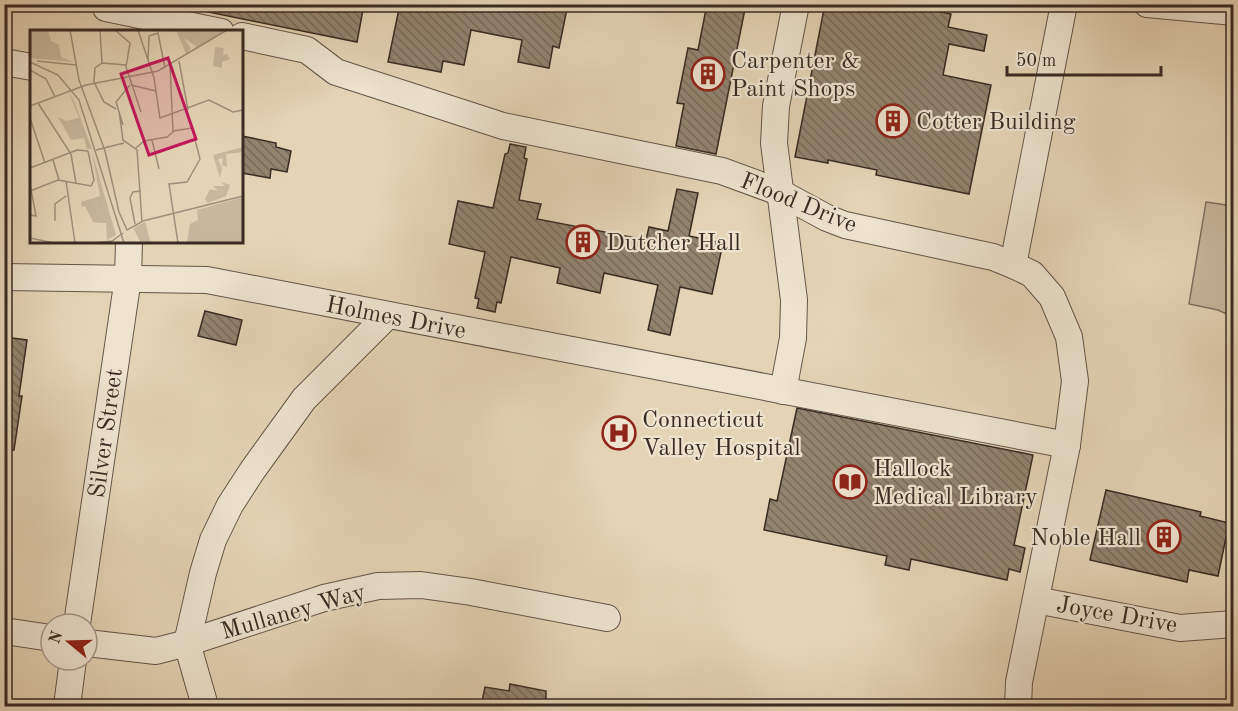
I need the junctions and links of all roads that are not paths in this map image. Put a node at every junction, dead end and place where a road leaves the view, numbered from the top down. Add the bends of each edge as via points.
1 (796, 4) edge
2 (1064, 4) edge
3 (1147, 4) edge
4 (1233, 12) edge
5 (107, 14) edge
6 (208, 30) edge
7 (243, 36) edge
8 (4, 62) edge
9 (30, 67) edge
10 (779, 192) junction
11 (129, 243) edge
12 (1012, 265) junction
13 (4, 277) edge
14 (128, 278) junction
15 (388, 315) junction
16 (783, 391) junction
17 (1067, 445) junction
18 (1036, 600) junction
19 (79, 612) edge
20 (607, 618) dead end
21 (1233, 624) edge
22 (4, 631) edge
23 (39, 636) edge
24 (187, 643) junction
25 (99, 644) edge
26 (71, 672) edge
27 (67, 706) edge
28 (205, 706) edge
29 (1018, 706) edge

1 - 10 street via 776,106 774,143
2 - 12 street
3 - 4 street
5 - 6 street
7 - 10 street, Flood Drive via 307,50 336,72 503,126 722,171
8 - 9 street
10 - 12 street, Flood Drive via 845,225 993,257
10 - 16 street via 794,300 793,338
11 - 14 street, Silver Street
12 - 17 street, Flood Drive via 1032,274 1052,297 1069,337 1074,381
13 - 14 street, Holmes Drive
14 - 15 street, Holmes Drive via 207,280
14 - 19 street, Silver Street
15 - 16 street, Holmes Drive
15 - 24 street via 304,399 230,505 213,540
16 - 17 street, Holmes Drive
17 - 18 street, Flood Drive
18 - 21 street, Joyce Drive via 1180,628
18 - 29 street, Flood Drive via 1018,687
20 - 24 street, Mullaney Way via 421,585 378,586 324,598
22 - 23 street
24 - 25 street, Mullaney Way via 156,651
24 - 28 street
26 - 27 street

